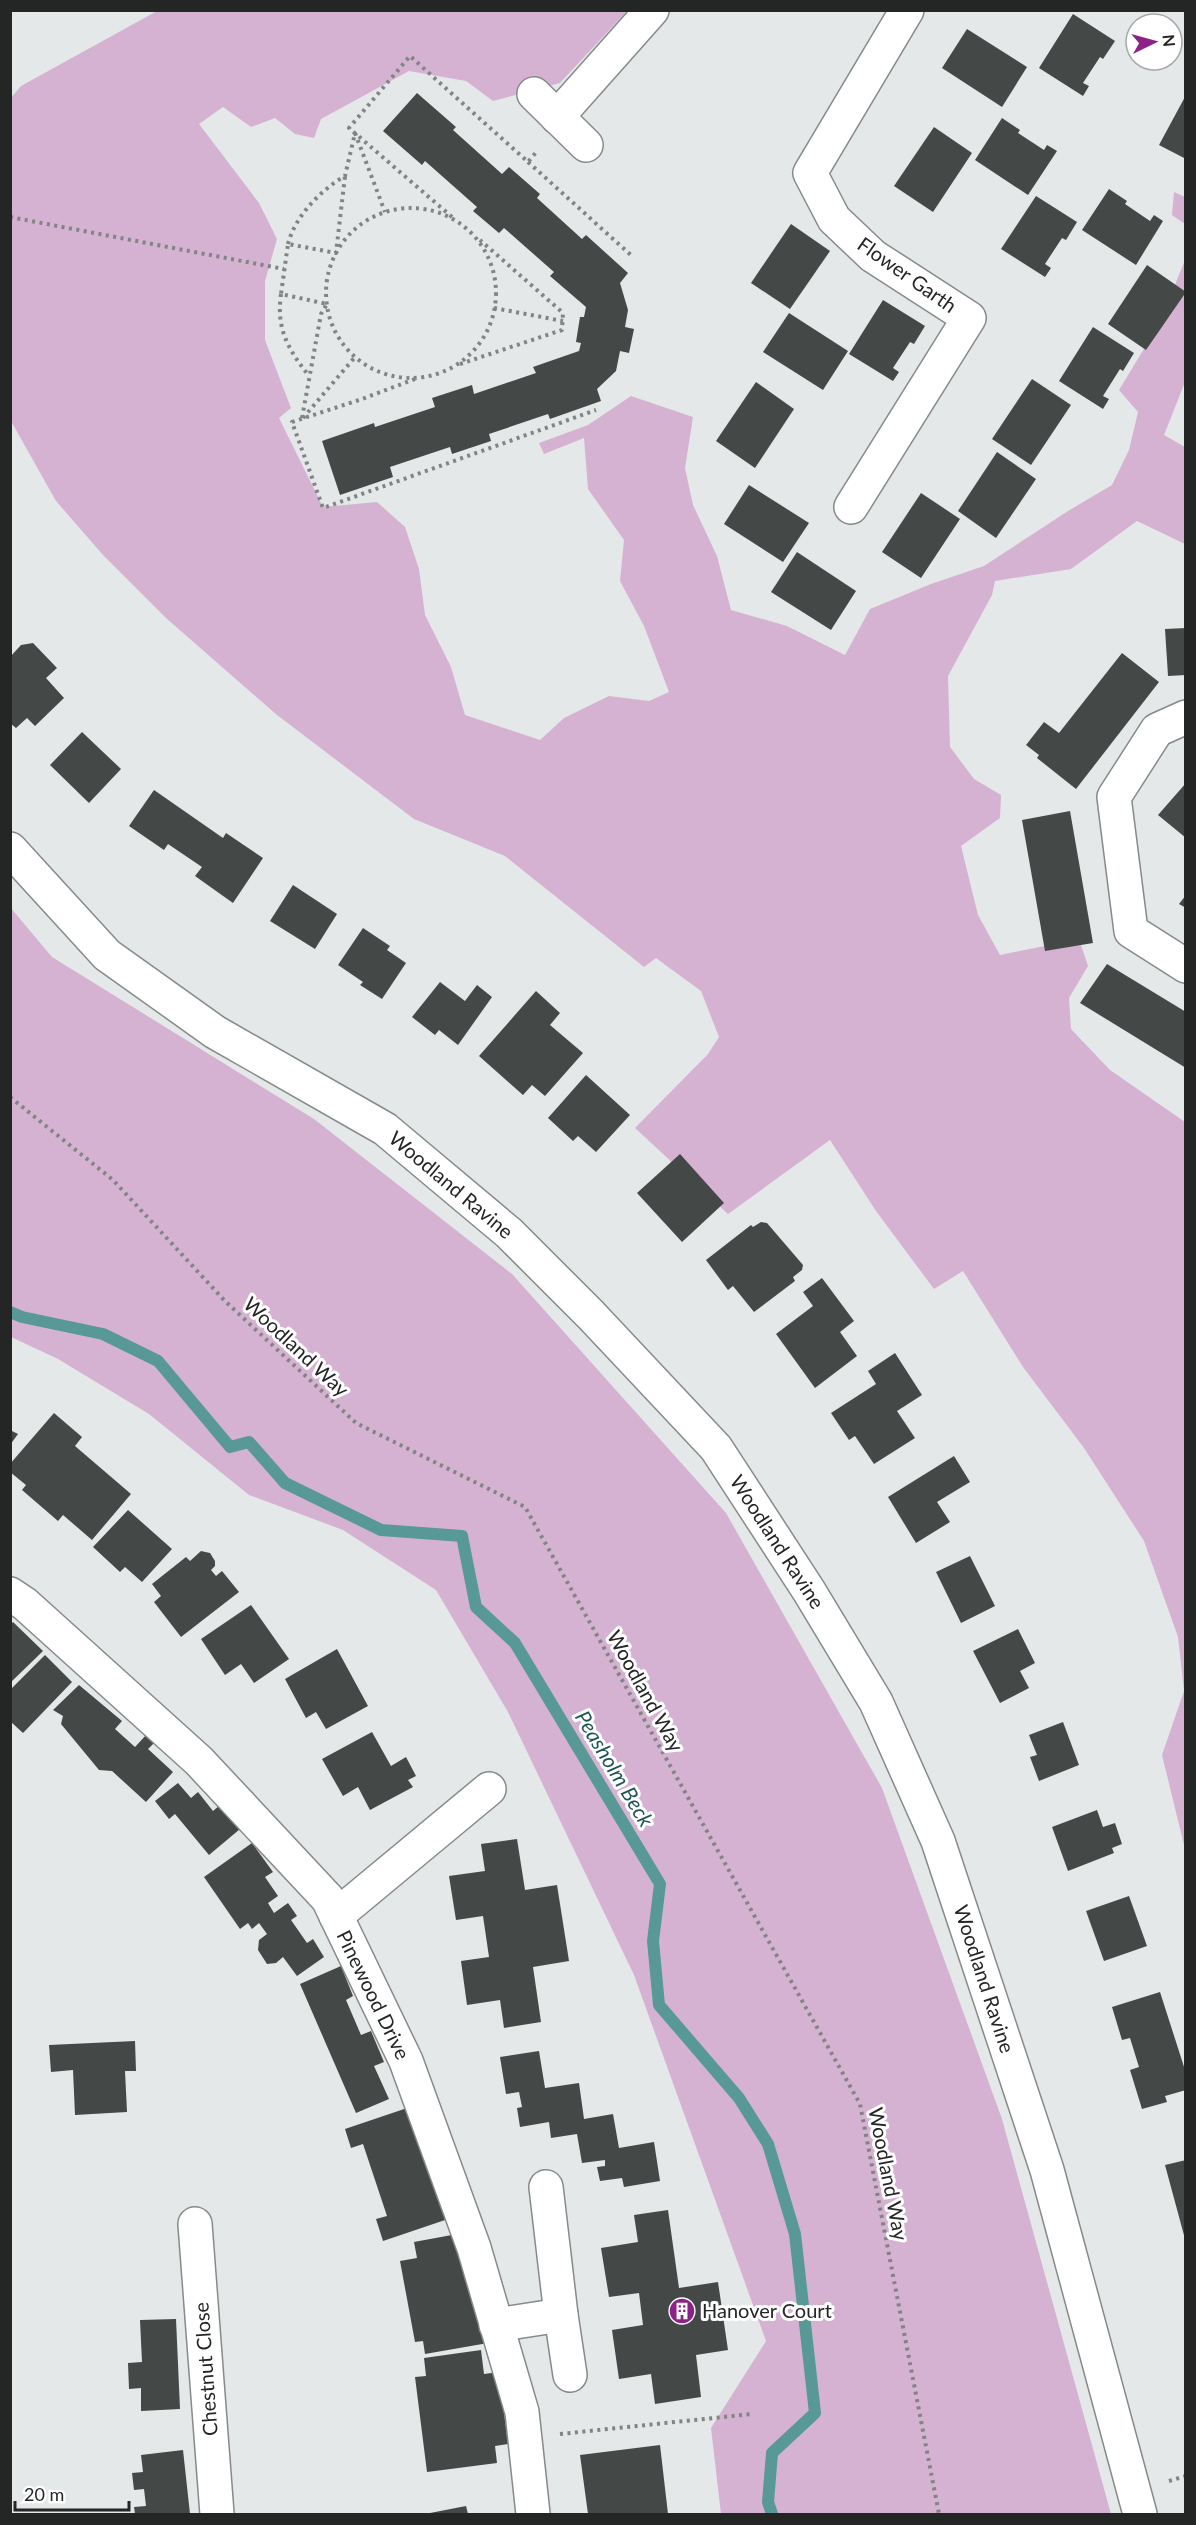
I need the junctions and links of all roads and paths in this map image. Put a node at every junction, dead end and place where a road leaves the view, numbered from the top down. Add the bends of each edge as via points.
1 (652, 10) edge
2 (907, 10) edge
3 (534, 94) dead end
4 (560, 120) junction
5 (355, 133) junction
6 (586, 145) dead end
7 (528, 162) junction
8 (345, 176) junction
9 (385, 212) junction
10 (10, 217) edge
11 (456, 220) junction
12 (474, 235) junction
13 (288, 244) junction
14 (336, 253) junction
15 (633, 256) dead end
16 (284, 269) junction
17 (281, 294) junction
18 (327, 303) junction
19 (494, 308) junction
20 (563, 321) junction
21 (355, 357) junction
22 (453, 366) junction
23 (310, 377) junction
24 (418, 378) junction
25 (596, 410) dead end
26 (302, 418) junction
27 (851, 507) dead end
28 (1185, 717) edge
29 (10, 849) edge
30 (1185, 966) edge
31 (10, 1097) edge
32 (10, 1594) edge
33 (489, 1789) dead end
34 (336, 1916) junction
35 (546, 2187) dead end
36 (195, 2224) dead end
37 (561, 2315) junction
38 (496, 2325) junction
39 (570, 2375) dead end
40 (752, 2414) dead end
41 (524, 2437) junction
42 (217, 2514) edge
43 (533, 2514) edge
44 (939, 2514) edge
45 (1140, 2514) edge

1 - 4 street
2 - 27 street, Flower Garth via 810,173 834,219 873,256 969,318
3 - 4 street
4 - 6 street
4 - 7 path
5 - 7 path via 349,128 410,56
5 - 8 path
5 - 9 path
5 - 11 path
7 - 15 path
8 - 13 path via 317,198
8 - 14 path
9 - 11 path via 412,207
9 - 14 path via 368,219 350,234
10 - 16 path
11 - 12 path
12 - 19 path via 495,276
12 - 20 path via 563,313
13 - 14 path
13 - 16 path
14 - 18 path via 328,274
16 - 17 path
17 - 18 path
17 - 23 path via 281,330
18 - 21 path via 340,341
18 - 23 path via 321,314
19 - 20 path
19 - 22 path via 480,343
20 - 22 path via 562,330
21 - 24 path via 376,371
21 - 26 path
22 - 24 path
23 - 26 path
24 - 26 path
25 - 26 path via 323,508 292,422
28 - 30 street via 1157,730 1114,797 1131,931
29 - 45 street, Woodland Ravine via 107,955 215,1032 385,1129 509,1233 716,1448 876,1702 938,1841 1047,2170
31 - 44 path, Woodland Way via 113,1180 225,1301 356,1423 525,1507 860,2104
32 - 34 street, Pinewood Drive via 199,1761 328,1899
33 - 34 street
34 - 38 street, Pinewood Drive via 406,2061 474,2248
35 - 37 street
36 - 42 street, Chestnut Close
37 - 38 street
37 - 39 street
38 - 41 street, Pinewood Drive via 522,2412
40 - 41 path
41 - 43 street, Pinewood Drive

